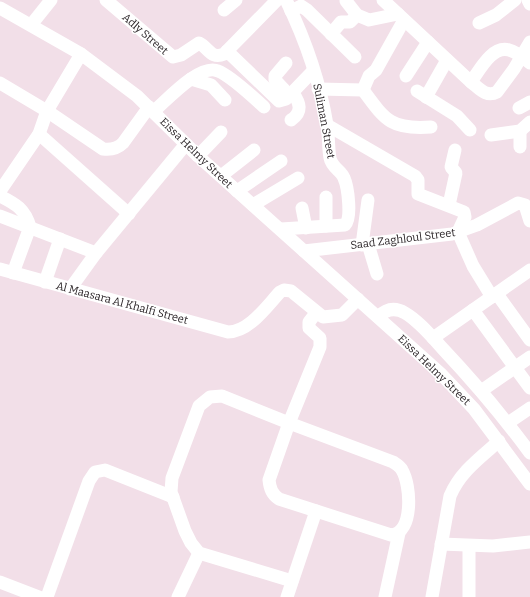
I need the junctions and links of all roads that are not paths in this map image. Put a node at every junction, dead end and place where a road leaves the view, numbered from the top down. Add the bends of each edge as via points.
1 (51, 0) edge
2 (236, 0) edge
3 (278, 0) edge
4 (515, 0) edge
5 (528, 0) edge
6 (110, 1) edge
7 (346, 1) dead end
8 (530, 4) edge
9 (289, 5) edge
10 (0, 8) edge
11 (396, 8) edge
12 (224, 10) dead end
13 (357, 15) junction
14 (479, 23) dead end
15 (31, 25) junction
16 (331, 34) junction
17 (428, 42) junction
18 (530, 42) edge
19 (227, 51) junction
20 (81, 54) junction
21 (355, 57) dead end
22 (447, 60) junction
23 (526, 60) edge
24 (286, 63) dead end
25 (244, 68) junction
26 (313, 71) junction
27 (406, 76) dead end
28 (191, 79) junction
29 (230, 80) junction
30 (256, 80) junction
31 (471, 82) junction
32 (0, 83) edge
33 (318, 89) junction
34 (363, 90) junction
35 (246, 92) junction
36 (268, 92) junction
37 (291, 94) junction
38 (225, 100) dead end
39 (151, 109) junction
40 (47, 111) junction
41 (291, 120) dead end
42 (327, 125) junction
43 (431, 127) dead end
44 (525, 127) edge
45 (470, 130) dead end
46 (221, 132) dead end
47 (39, 134) junction
48 (491, 135) dead end
49 (186, 144) junction
50 (520, 147) dead end
51 (254, 150) dead end
52 (455, 150) dead end
53 (198, 156) junction
54 (280, 160) dead end
55 (221, 176) junction
56 (298, 178) dead end
57 (0, 191) edge
58 (237, 191) junction
59 (0, 196) edge
60 (326, 197) dead end
61 (368, 200) dead end
62 (253, 205) junction
63 (449, 205) junction
64 (302, 208) dead end
65 (129, 214) junction
66 (1, 219) edge
67 (530, 221) edge
68 (326, 226) junction
69 (30, 227) junction
70 (306, 228) junction
71 (281, 229) junction
72 (458, 232) junction
73 (60, 239) junction
74 (365, 244) junction
75 (304, 251) junction
76 (96, 254) junction
77 (0, 269) edge
78 (530, 270) edge
79 (13, 273) junction
80 (376, 274) dead end
81 (45, 282) junction
82 (70, 289) junction
83 (495, 295) junction
84 (358, 299) junction
85 (473, 310) junction
86 (316, 313) junction
87 (378, 317) junction
88 (433, 338) junction
89 (530, 340) edge
90 (530, 357) edge
91 (515, 368) junction
92 (530, 388) edge
93 (482, 391) junction
94 (530, 408) edge
95 (289, 423) junction
96 (508, 423) junction
97 (499, 441) junction
98 (530, 453) edge
99 (530, 484) edge
100 (173, 497) junction
101 (316, 511) junction
102 (399, 533) junction
103 (530, 542) edge
104 (441, 544) junction
105 (469, 546) junction
106 (199, 553) junction
107 (292, 581) junction
108 (0, 582) edge
109 (24, 594) edge
110 (39, 597) edge
111 (47, 597) edge
112 (178, 597) edge
113 (287, 597) edge
114 (385, 597) edge
115 (432, 597) edge
116 (469, 597) edge

1 - 15 street
2 - 12 street
3 - 19 street
4 - 14 street via 496,15
5 - 8 street
6 - 19 street, Adly Street via 170,56 180,55 199,43 216,56
7 - 13 street
9 - 16 street via 304,8
9 - 26 street, Suliman Street
10 - 15 street, Eissa Helmy Street
11 - 13 street via 369,20
11 - 17 street
11 - 34 street via 376,70 369,76
13 - 16 street via 350,22 341,22
15 - 20 street, Eissa Helmy Street
16 - 21 street
17 - 22 street
17 - 27 street
18 - 23 street
19 - 25 street
20 - 39 street, Eissa Helmy Street via 119,81
20 - 40 street
22 - 31 street
22 - 45 street via 421,94 457,116
23 - 31 street via 510,50 498,50
23 - 31 street via 493,94 485,94
24 - 37 street via 275,80
25 - 29 street
25 - 30 street
26 - 33 street, Suliman Street
26 - 37 street
28 - 29 street via 202,71 209,70 220,72
28 - 38 street via 211,85
28 - 39 street
29 - 35 street
30 - 35 street
30 - 36 street
32 - 40 street
33 - 34 street
33 - 42 street, Suliman Street
34 - 43 street via 382,117 398,125 414,128
35 - 36 street via 261,104
36 - 37 street via 279,101
37 - 41 street via 299,102 300,107 296,117
39 - 40 street via 119,147 108,150
39 - 49 street, Eissa Helmy Street
40 - 47 street
42 - 63 street via 416,176 418,194
42 - 68 street, Suliman Street via 332,164 345,179 350,217 345,225
44 - 48 street
44 - 50 street via 518,140
46 - 53 street
47 - 57 street
47 - 65 street
49 - 53 street, Eissa Helmy Street
49 - 65 street
51 - 55 street
52 - 63 street via 451,167 456,173
53 - 55 street, Eissa Helmy Street
54 - 58 street
55 - 58 street, Eissa Helmy Street
56 - 62 street
58 - 62 street, Eissa Helmy Street
59 - 69 street via 20,208
60 - 68 street
61 - 74 street
62 - 71 street, Eissa Helmy Street
63 - 72 street via 462,210 465,214
64 - 70 street
65 - 76 street
66 - 69 street
67 - 72 street, Saad Zaghloul Street via 525,205 518,203
68 - 70 street, Suliman Street
69 - 73 street
69 - 79 street
70 - 71 street, Suliman Street
71 - 75 street, Eissa Helmy Street
72 - 74 street, Saad Zaghloul Street
72 - 83 street via 473,266
73 - 76 street
73 - 81 street
74 - 75 street, Saad Zaghloul Street
74 - 80 street
75 - 84 street, Eissa Helmy Street
76 - 82 street
77 - 79 street, Al Maasara Al Khalfi Street
78 - 83 street
79 - 81 street, Al Maasara Al Khalfi Street
81 - 82 street, Al Maasara Al Khalfi Street
82 - 86 street, Al Maasara Al Khalfi Street via 228,332 244,328 284,290 291,292
83 - 85 street
83 - 89 street
84 - 86 street via 342,315 323,318
84 - 87 street, Eissa Helmy Street
85 - 88 street
85 - 91 street
86 - 95 street via 310,322 310,328 320,338 320,347
87 - 88 street, Eissa Helmy Street via 391,309 406,313
87 - 97 street, Eissa Helmy Street via 453,386
88 - 93 street, Eissa Helmy Street
90 - 91 street
91 - 92 street
91 - 93 street
93 - 96 street, Eissa Helmy Street
94 - 96 street
95 - 100 street via 222,396 210,397 199,406 172,478
95 - 101 street via 269,480 270,488 273,495 279,499
95 - 102 street via 398,465 404,476 409,509 403,529
96 - 98 street, Eissa Helmy Street
97 - 99 street, Eissa Helmy Street
97 - 104 street via 464,473 454,488 450,496
100 - 106 street via 191,543
100 - 111 street via 105,470 95,472 89,481
101 - 102 street via 391,536
101 - 107 street
102 - 114 street
103 - 105 street
104 - 105 street
104 - 115 street
105 - 116 street
106 - 107 street
106 - 112 street
107 - 113 street
108 - 109 street
109 - 110 street

